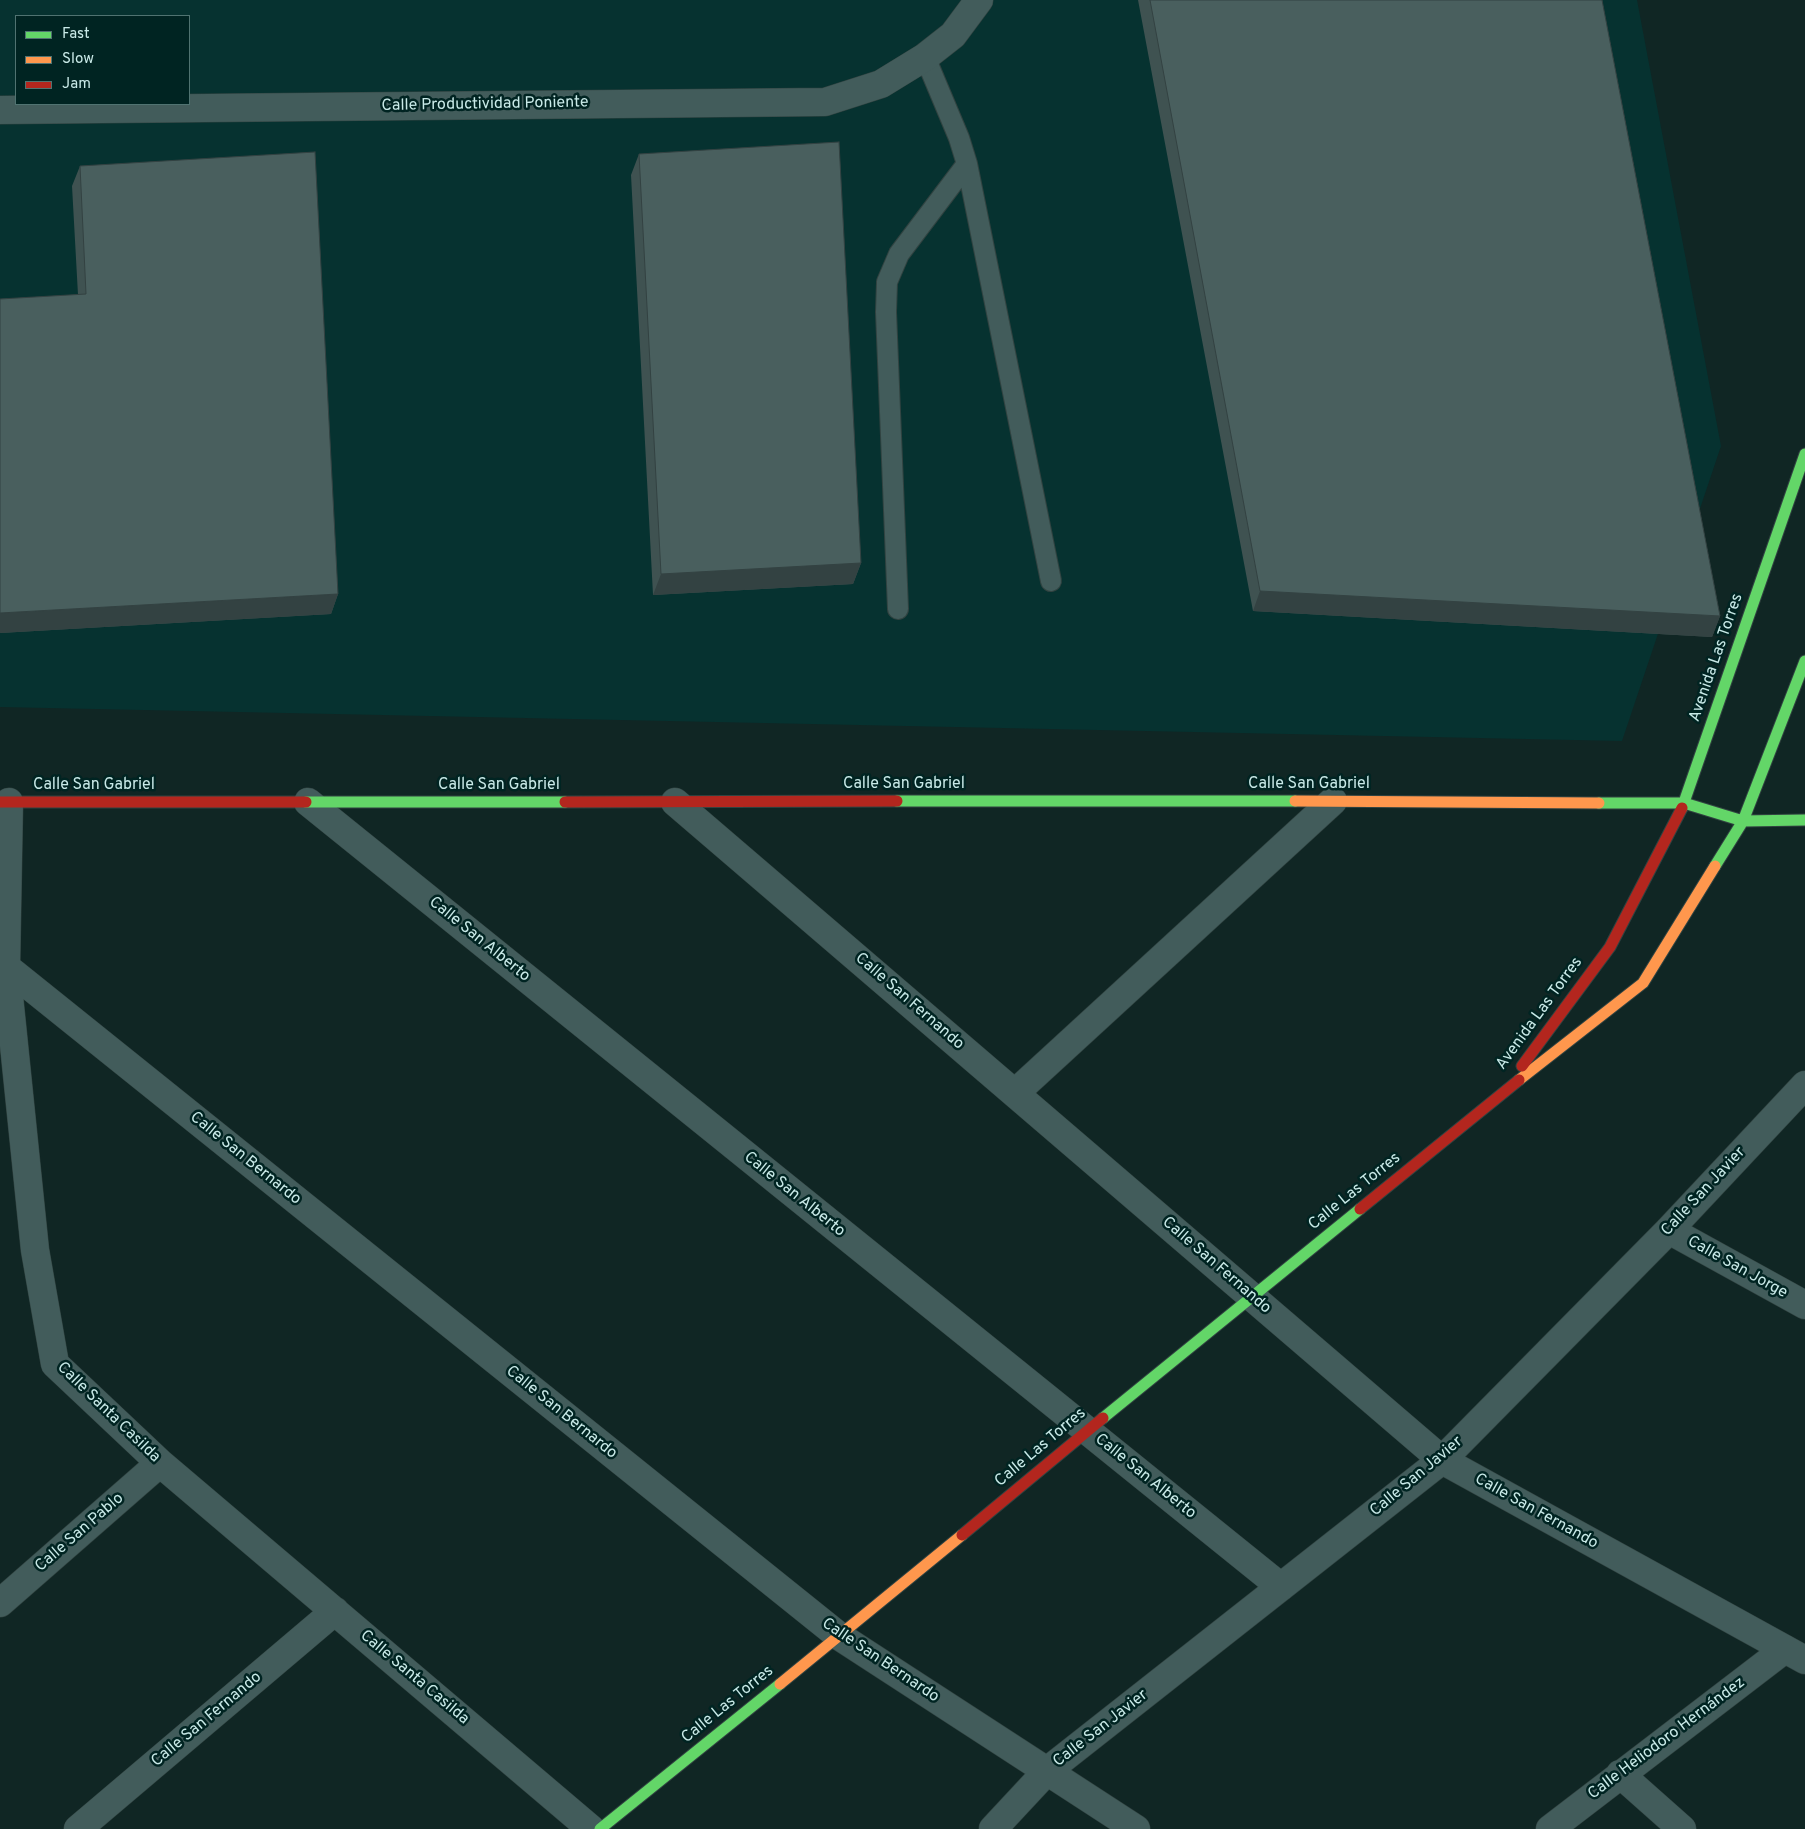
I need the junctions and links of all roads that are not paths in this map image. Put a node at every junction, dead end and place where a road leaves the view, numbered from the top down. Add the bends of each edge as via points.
1 (980, 0) edge
2 (925, 57) junction
3 (0, 110) edge
4 (967, 164) junction
5 (1805, 454) edge
6 (1051, 581) dead end
7 (898, 609) dead end
8 (1805, 661) edge
9 (1333, 801) junction
10 (5, 802) edge
11 (308, 802) junction
12 (675, 802) junction
13 (1684, 803) junction
14 (1805, 820) edge
15 (1743, 821) junction
16 (6, 967) junction
17 (1805, 1085) edge
18 (1014, 1093) junction
19 (1502, 1093) junction
20 (11, 1118) edge
21 (1669, 1230) junction
22 (1252, 1297) junction
23 (1805, 1305) edge
24 (1087, 1431) junction
25 (1442, 1460) junction
26 (160, 1462) junction
27 (1281, 1587) junction
28 (0, 1603) edge
29 (335, 1612) junction
30 (839, 1636) junction
31 (1795, 1655) edge
32 (1048, 1771) junction
33 (1620, 1774) junction
34 (78, 1829) edge
35 (591, 1829) edge
36 (600, 1829) edge
37 (993, 1829) edge
38 (1136, 1829) edge
39 (1550, 1829) edge
40 (1682, 1829) edge

1 - 2 street, Calle Productividad Poniente via 952,35
2 - 3 street, Calle Productividad Poniente via 881,84 825,102
2 - 4 lane
4 - 6 lane
4 - 7 lane via 899,254 887,282
5 - 13 street, Avenida Las Torres
8 - 15 street, Avenida Las Torres
9 - 12 street, Calle San Gabriel
9 - 13 street, Calle San Gabriel
9 - 18 street
10 - 11 street, Calle San Gabriel
10 - 16 street, Calle Santa Casilda
11 - 12 street, Calle San Gabriel
11 - 24 street, Calle San Alberto
12 - 18 street, Calle San Fernando
13 - 15 street, Calle San Gabriel
13 - 19 street, Avenida Las Torres via 1610,947
14 - 15 street, Calle San Gabriel
15 - 19 street, Avenida Las Torres via 1643,983
16 - 20 street, Calle Santa Casilda
16 - 30 street, Calle San Bernardo
17 - 21 street, Calle San Javier
18 - 22 street, Calle San Fernando
19 - 22 street, Calle Las Torres
20 - 26 street, Calle Santa Casilda via 54,1364
21 - 23 street, Calle San Jorge
21 - 25 street, Calle San Javier
22 - 24 street, Calle Las Torres
22 - 25 street, Calle San Fernando
24 - 27 street, Calle San Alberto
24 - 30 street, Calle Las Torres
25 - 27 street, Calle San Javier
25 - 31 street, Calle San Fernando
26 - 28 street, Calle San Pablo
26 - 29 street, Calle Santa Casilda
27 - 32 street, Calle San Javier
29 - 34 street, Calle San Fernando
29 - 35 street, Calle Santa Casilda
30 - 32 street, Calle San Bernardo
30 - 36 street, Calle Las Torres
31 - 33 street, Calle Heliodoro Hernández
32 - 37 street, Calle San Javier
32 - 38 street, Calle San Bernardo
33 - 39 street, Calle Heliodoro Hernández
33 - 40 street

